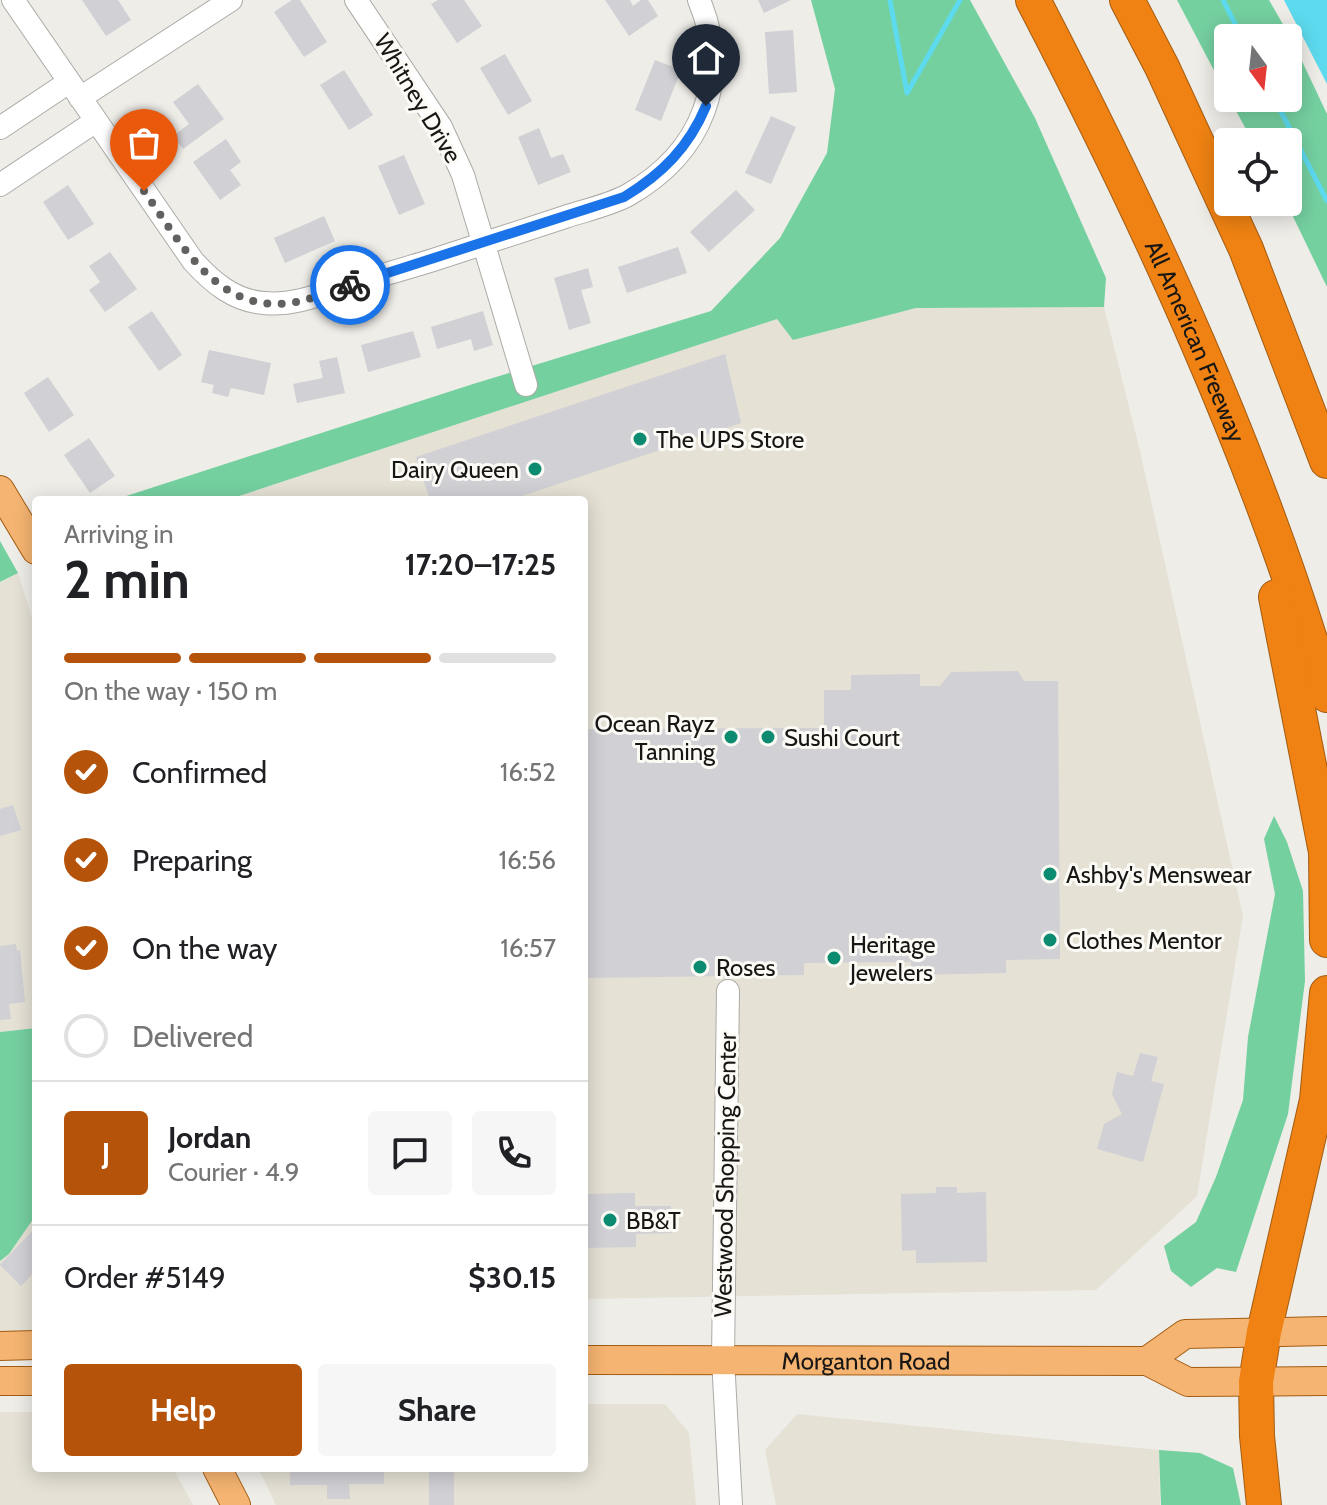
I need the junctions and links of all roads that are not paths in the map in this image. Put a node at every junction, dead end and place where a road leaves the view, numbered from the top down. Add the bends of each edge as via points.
1 (13, 0) edge
2 (231, 0) edge
3 (356, 0) edge
4 (699, 0) edge
5 (1033, 0) edge
6 (1127, 0) edge
7 (74, 90) junction
8 (96, 121) junction
9 (0, 128) edge
10 (0, 185) edge
11 (484, 244) junction
12 (1246, 249) junction
13 (526, 385) dead end
14 (1327, 411) edge
15 (1327, 461) edge
16 (1249, 463) junction
17 (0, 490) edge
18 (32, 543) edge
19 (1327, 695) edge
20 (1327, 940) edge
21 (728, 991) dead end
22 (1327, 993) edge
23 (1327, 1331) edge
24 (1264, 1332) junction
25 (32, 1345) edge
26 (0, 1346) edge
27 (723, 1359) junction
28 (588, 1360) edge
29 (1147, 1361) junction
30 (0, 1381) edge
31 (32, 1381) edge
32 (1327, 1381) edge
33 (1256, 1382) junction
34 (219, 1472) edge
35 (236, 1505) edge
36 (731, 1505) edge
37 (1264, 1505) edge

1 - 7 street
2 - 7 street
3 - 11 street, Whitney Drive via 441,127 463,175
4 - 11 street via 711,34 712,82 702,117 683,149 648,183 624,197
5 - 16 highway, All American Freeway via 1079,89
6 - 12 highway
7 - 8 street
7 - 9 street
8 - 10 street
8 - 11 street via 193,261 241,298 264,303 301,300
11 - 13 street, Whitney Drive
12 - 14 highway
12 - 15 highway
16 - 19 highway, All American Freeway
16 - 20 highway via 1326,852
17 - 18 main road
21 - 27 street, Westwood Shopping Center
22 - 24 highway via 1317,1100
23 - 24 main road
24 - 29 main road via 1185,1334
24 - 33 highway
25 - 26 main road
27 - 28 main road, Morganton Road
27 - 29 main road, Morganton Road
27 - 36 street, Westwood Shopping Center
29 - 33 main road, Morganton Road via 1188,1382
30 - 31 main road
32 - 33 main road, Morganton Road
33 - 37 highway
34 - 35 main road

